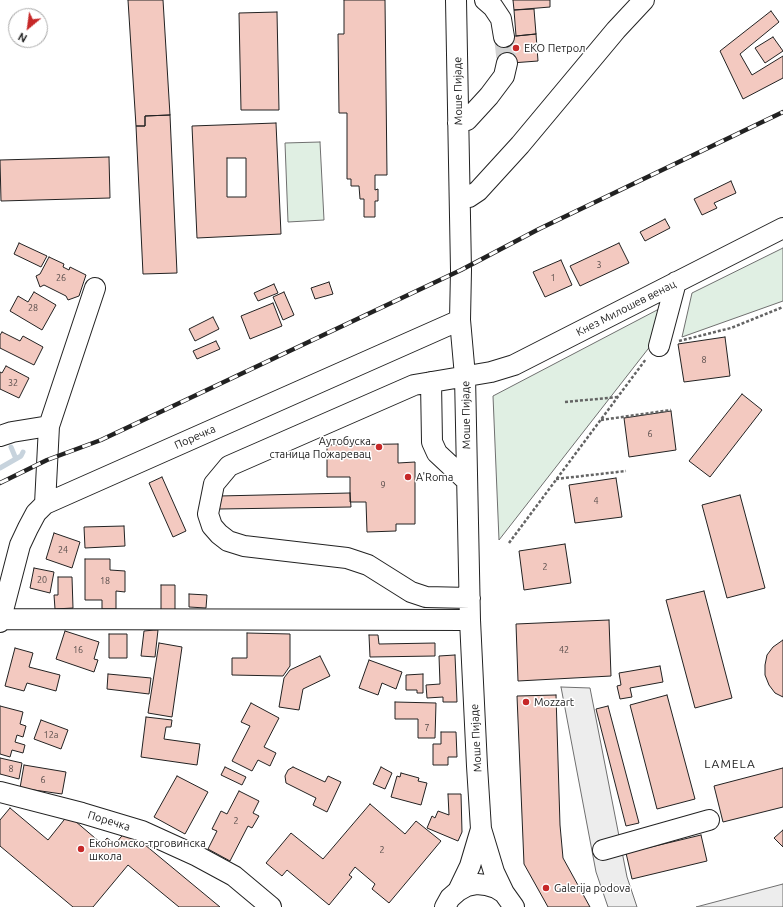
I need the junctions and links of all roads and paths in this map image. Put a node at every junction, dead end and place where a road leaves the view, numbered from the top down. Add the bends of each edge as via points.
1 (456, 0) edge
2 (485, 0) edge
3 (644, 0) edge
4 (504, 37) tunnel mouth
5 (507, 64) tunnel mouth
6 (458, 123) junction
7 (460, 199) junction
8 (783, 228) edge
9 (676, 282) junction
10 (95, 288) dead end
11 (783, 307) edge
12 (460, 320) junction
13 (659, 346) junction
14 (465, 376) junction
15 (431, 382) junction
16 (618, 397) junction
17 (565, 402) dead end
18 (671, 410) dead end
19 (601, 420) junction
20 (49, 426) junction
21 (0, 436) edge
22 (626, 471) dead end
23 (556, 479) junction
24 (467, 481) junction
25 (45, 504) junction
26 (509, 543) dead end
27 (470, 598) junction
28 (470, 620) junction
29 (0, 621) edge
30 (0, 792) edge
31 (709, 820) dead end
32 (481, 829) junction
33 (603, 850) dead end
34 (458, 891) junction
35 (509, 900) edge
36 (271, 907) edge
37 (445, 907) edge

1 - 6 street, Моше Пијаде
2 - 4 street via 493,7 500,20
3 - 7 street via 478,191
5 - 6 street via 504,76 489,96 467,120
6 - 7 street, Моше Пијаде
7 - 12 street, Моше Пијаде
8 - 9 street, Кнез Милошев венац
9 - 13 street
9 - 14 street, Кнез Милошев венац via 514,365
10 - 20 street
11 - 13 path via 731,328
12 - 14 street, Моше Пијаде
12 - 25 street, Поречка
13 - 16 path via 652,351
14 - 15 street, Кнез Милошев венац
14 - 24 street, Моше Пијаде
15 - 24 street via 432,442 437,453
15 - 27 street, Кнез Милошев венац via 414,385 229,466 214,484 208,514 212,526 228,541 244,546 348,558 368,566 411,592 426,597
16 - 17 path
16 - 19 path
18 - 19 path
19 - 23 path
20 - 21 street
20 - 25 street
22 - 23 path
23 - 26 path
24 - 27 street, Моше Пијаде
25 - 29 street, Поречка via 33,518 20,545
27 - 28 street, Моше Пијаде
28 - 29 street, Поречка
28 - 32 street, Моше Пијаде
30 - 36 street, Поречка via 142,831 234,876
31 - 33 street
32 - 34 street, Моше Пијаде via 470,866
32 - 35 street, Моше Пијаде via 494,872
34 - 35 street, Моше Пијаде via 476,884 486,885 496,888
34 - 37 street, Моше Пијаде

